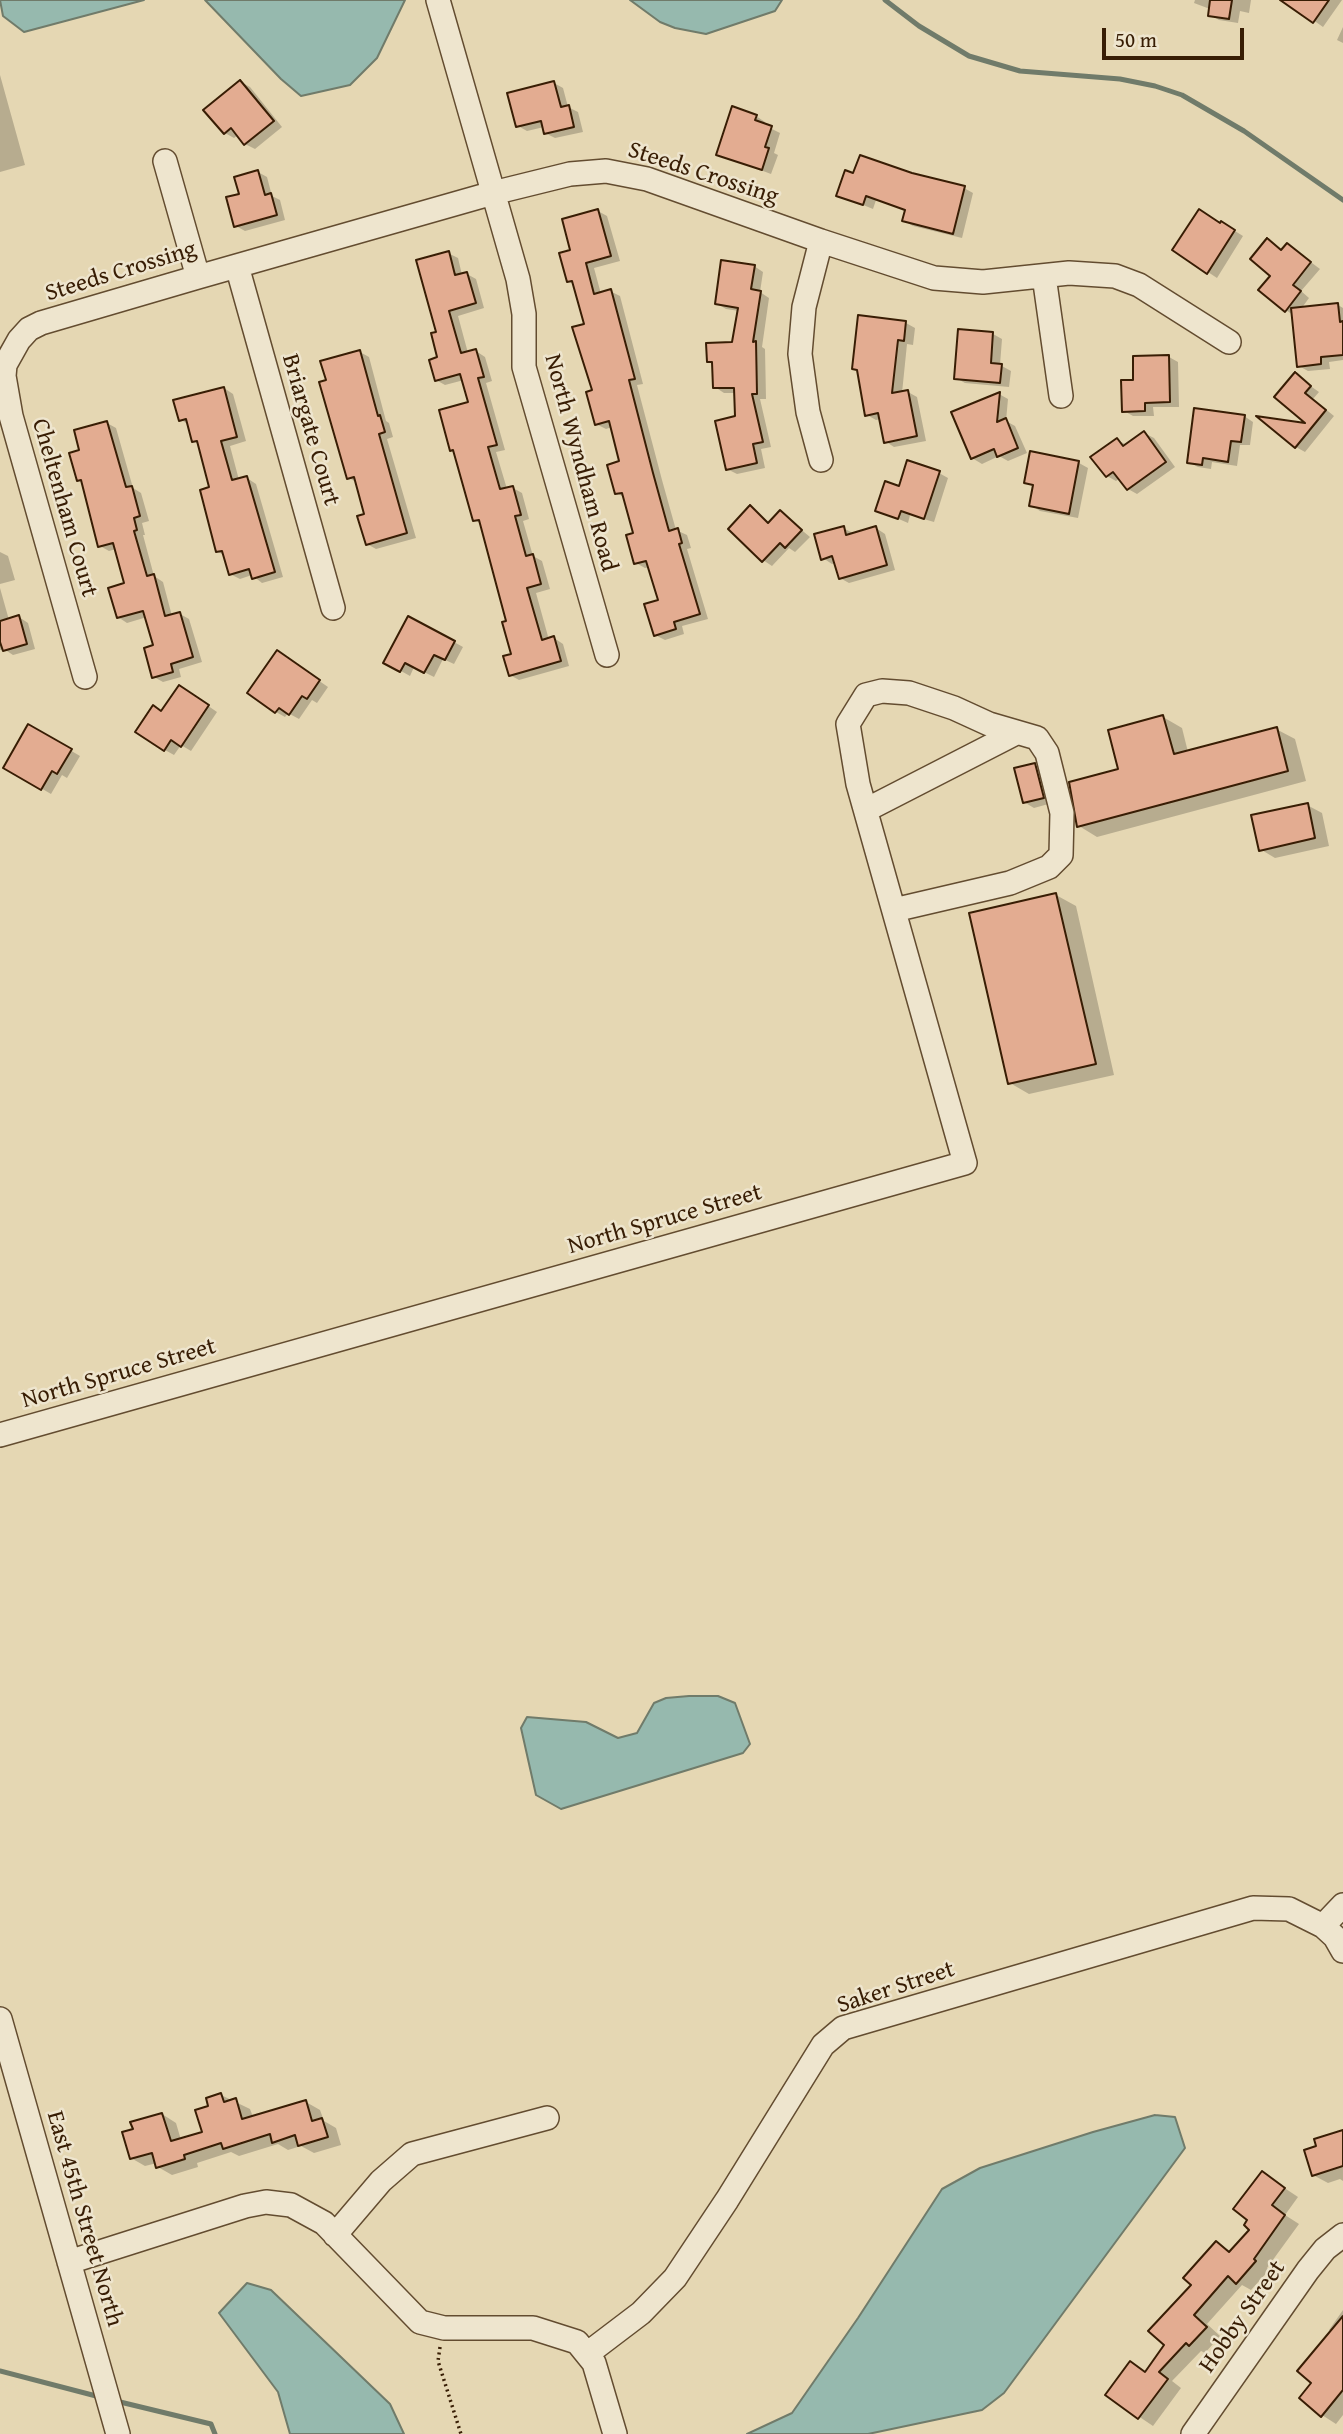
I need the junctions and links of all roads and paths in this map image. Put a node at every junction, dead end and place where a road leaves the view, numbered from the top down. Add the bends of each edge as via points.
1 (438, 0) edge
2 (165, 161) dead end
3 (493, 192) junction
4 (821, 241) junction
5 (237, 266) junction
6 (1044, 276) junction
7 (198, 277) junction
8 (1229, 342) dead end
9 (5, 351) edge
10 (1061, 396) dead end
11 (821, 460) dead end
12 (333, 608) dead end
13 (607, 655) dead end
14 (85, 677) dead end
15 (1016, 733) junction
16 (866, 810) junction
17 (894, 910) junction
18 (0, 1435) edge
19 (1343, 1905) edge
20 (1323, 1926) junction
21 (1343, 1951) edge
22 (0, 2019) edge
23 (547, 2118) dead end
24 (335, 2235) junction
25 (1343, 2235) edge
26 (69, 2262) junction
27 (440, 2347) dead end
28 (587, 2354) junction
29 (118, 2434) edge
30 (461, 2434) edge
31 (615, 2434) edge
32 (1193, 2434) edge

1 - 3 street, North Wyndham Road
2 - 7 street
3 - 4 street, Steeds Crossing via 570,174 626,174
3 - 5 street, Steeds Crossing
3 - 13 street, North Wyndham Road via 523,300 524,367
4 - 6 street, Steeds Crossing via 934,278 983,282
4 - 11 street via 804,307 800,354
5 - 7 street, Steeds Crossing
5 - 12 street, Briargate Court
6 - 8 street, Steeds Crossing via 1115,276 1139,285
6 - 10 street
7 - 9 street, Steeds Crossing via 41,323
9 - 14 street, Cheltenham Court via 8,405
15 - 16 street
15 - 16 street, North Spruce Street via 909,693 866,695 848,724
15 - 17 street via 1037,738 1047,753 1062,813 1061,855 1049,867 1010,883
16 - 17 street, North Spruce Street
17 - 18 street, North Spruce Street via 965,1163
19 - 20 street
20 - 21 street
20 - 28 street, Saker Street via 1289,1909 1253,1908 843,2028 823,2045 675,2278 641,2313
22 - 26 street, East 45th Street North
23 - 24 street via 412,2154 381,2181
24 - 26 street via 324,2223 291,2205 266,2202
24 - 28 street via 421,2322 444,2328 533,2328 577,2342
25 - 32 street, Hobby Street via 1308,2270
26 - 29 street, East 45th Street North
27 - 30 path via 438,2361
28 - 31 street via 594,2363

